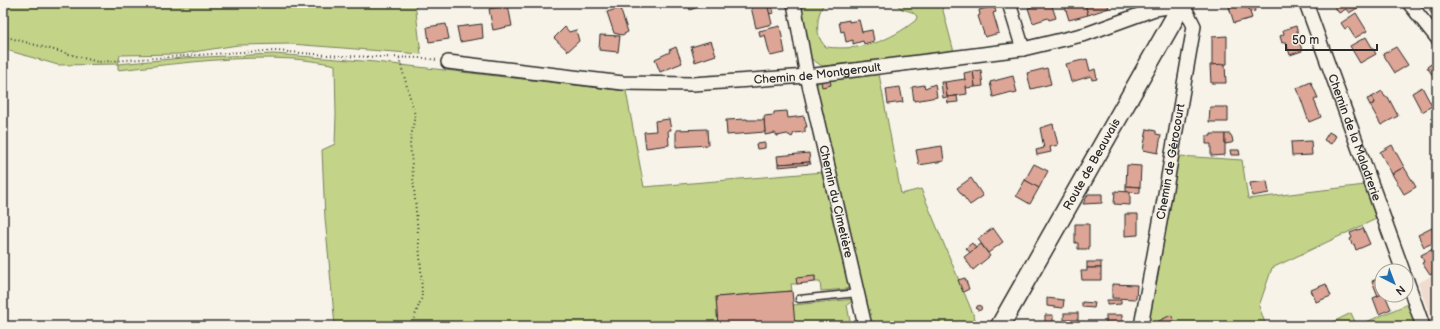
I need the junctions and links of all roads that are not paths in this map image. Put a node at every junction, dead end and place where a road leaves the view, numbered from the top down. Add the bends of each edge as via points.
1 (794, 3) edge
2 (1009, 3) edge
3 (1306, 3) edge
4 (1408, 3) edge
5 (1178, 6) edge
6 (1437, 38) edge
7 (1023, 49) junction
8 (448, 62) road end
9 (807, 76) junction
10 (1400, 263) edge
11 (858, 293) junction
12 (799, 299) dead end
13 (1414, 301) edge
14 (865, 326) edge
15 (992, 326) edge
16 (1000, 326) edge
17 (1141, 326) edge
18 (1423, 326) edge

1 - 9 street, Chemin du Cimetière
2 - 7 street
3 - 10 street, Chemin de la Maladrerie
4 - 6 street
5 - 7 street, Chemin de Montgeroult via 1156,9 1086,34
5 - 15 main road, Route de Beauvais
5 - 16 main road, Route de Beauvais
5 - 17 street, Chemin de Gérocourt via 1185,8 1194,26
7 - 9 street, Chemin de Montgeroult
8 - 9 street, Chemin de Montgeroult via 616,83 693,84
9 - 11 street, Chemin du Cimetière
11 - 12 lane
11 - 14 street, Chemin du Cimetière
13 - 18 street

